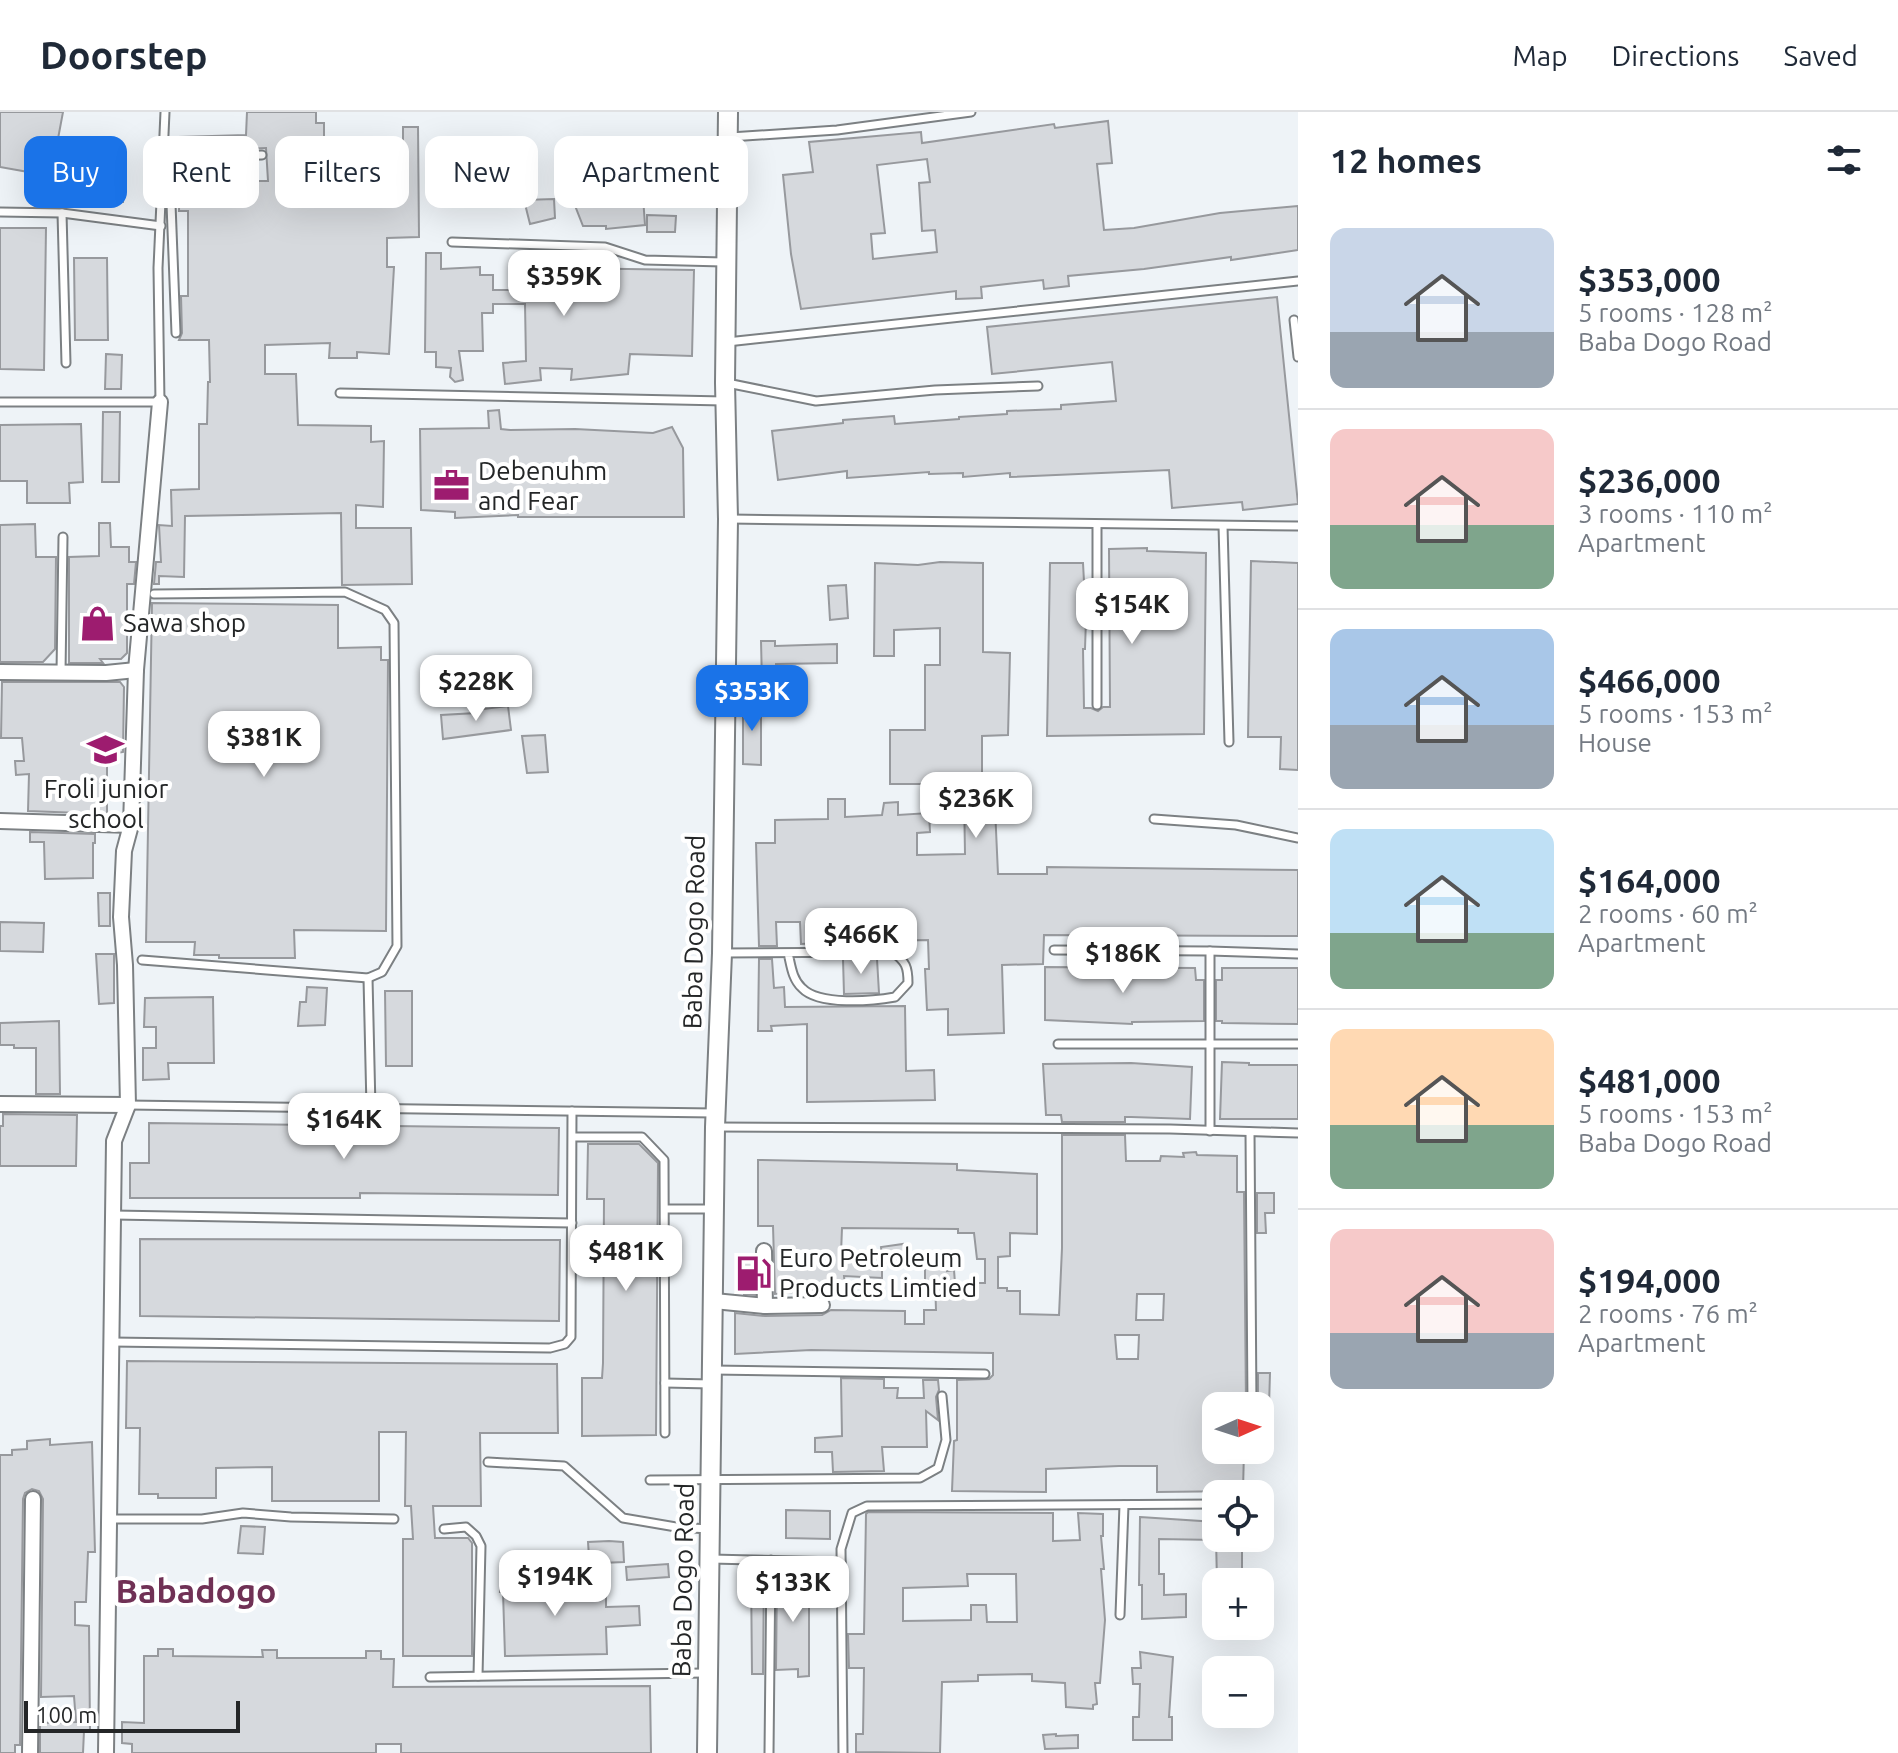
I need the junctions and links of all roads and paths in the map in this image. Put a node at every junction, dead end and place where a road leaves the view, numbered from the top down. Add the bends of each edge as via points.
1 (165, 112) edge
2 (728, 112) edge
3 (971, 112) edge
4 (163, 136) edge
5 (728, 136) edge
6 (744, 136) edge
7 (259, 155) edge
8 (262, 155) dead end
9 (161, 208) edge
10 (171, 208) edge
11 (726, 208) edge
12 (0, 212) edge
13 (62, 213) junction
14 (161, 226) junction
15 (452, 242) dead end
16 (725, 263) junction
17 (1298, 281) edge
18 (1294, 320) dead end
19 (176, 333) dead end
20 (725, 343) junction
21 (1298, 357) edge
22 (66, 363) dead end
23 (1038, 386) dead end
24 (725, 392) junction
25 (340, 393) dead end
26 (0, 402) edge
27 (160, 402) junction
28 (728, 519) junction
29 (1097, 525) junction
30 (1223, 526) junction
31 (1298, 526) edge
32 (63, 537) dead end
33 (154, 594) dead end
34 (136, 670) junction
35 (0, 672) edge
36 (61, 672) junction
37 (1097, 705) dead end
38 (1229, 742) dead end
39 (1154, 819) dead end
40 (0, 821) edge
41 (131, 825) junction
42 (1298, 838) edge
43 (1054, 950) dead end
44 (1210, 951) junction
45 (722, 953) junction
46 (788, 953) junction
47 (1298, 954) edge
48 (142, 960) dead end
49 (368, 978) junction
50 (1210, 1043) junction
51 (1058, 1044) dead end
52 (1298, 1044) edge
53 (0, 1104) edge
54 (128, 1105) junction
55 (371, 1108) junction
56 (572, 1111) junction
57 (716, 1120) junction
58 (1210, 1131) junction
59 (1250, 1132) junction
60 (1298, 1133) edge
61 (573, 1137) junction
62 (665, 1209) junction
63 (714, 1209) junction
64 (114, 1215) junction
65 (572, 1223) junction
66 (764, 1251) dead end
67 (714, 1301) junction
68 (822, 1305) dead end
69 (765, 1306) junction
70 (112, 1342) junction
71 (985, 1374) dead end
72 (713, 1377) junction
73 (665, 1383) junction
74 (1252, 1392) edge
75 (942, 1396) dead end
76 (665, 1433) dead end
77 (488, 1462) dead end
78 (650, 1480) dead end
79 (711, 1480) junction
80 (33, 1499) dead end
81 (1202, 1504) edge
82 (1124, 1505) junction
83 (109, 1519) junction
84 (394, 1519) dead end
85 (444, 1529) dead end
86 (711, 1529) junction
87 (711, 1559) junction
88 (771, 1560) junction
89 (841, 1562) junction
90 (1120, 1615) dead end
91 (708, 1673) junction
92 (478, 1676) junction
93 (430, 1677) dead end
94 (30, 1753) edge
95 (106, 1753) edge
96 (707, 1753) edge
97 (769, 1753) edge
98 (843, 1753) edge

1 - 4 lane
2 - 5 street, Baba Dogo Road
3 - 6 lane
7 - 8 lane
9 - 14 lane
10 - 19 lane
11 - 16 street, Baba Dogo Road
12 - 13 lane
13 - 14 lane
13 - 22 lane
14 - 27 lane
15 - 16 lane via 605,247 645,260
16 - 20 street, Baba Dogo Road
17 - 20 lane
18 - 21 lane
20 - 24 street, Baba Dogo Road
23 - 24 lane via 816,401
24 - 25 lane
24 - 28 street, Baba Dogo Road
26 - 27 lane
27 - 34 street
28 - 29 lane
28 - 45 street, Baba Dogo Road
29 - 30 lane
29 - 37 lane
30 - 31 lane
30 - 38 lane
32 - 36 lane
33 - 49 lane via 345,592 385,610 394,623 397,946 382,972
34 - 36 street
34 - 41 street
35 - 36 street
39 - 42 lane via 1236,825
40 - 41 street
41 - 54 street via 124,851 121,917
43 - 44 lane
44 - 47 lane
44 - 50 lane
45 - 46 lane
45 - 57 street, Baba Dogo Road
46 - 46 lane via 893,952 908,968 908,983 895,997 825,1000 801,988
48 - 49 lane
49 - 55 lane
50 - 51 lane
50 - 52 lane
50 - 58 lane
53 - 54 street
54 - 55 lane
54 - 64 street via 114,1141
55 - 56 lane
56 - 57 lane
56 - 61 lane
57 - 58 lane
57 - 63 street, Baba Dogo Road
58 - 59 lane
59 - 60 lane
59 - 74 lane
61 - 62 lane via 642,1137 664,1160
61 - 65 lane
62 - 63 lane
62 - 73 lane
63 - 67 street, Baba Dogo Road
64 - 65 lane
64 - 70 street
65 - 70 lane via 571,1337 550,1348
66 - 69 street
67 - 69 street
67 - 72 street, Baba Dogo Road
68 - 69 street
70 - 83 street
71 - 72 lane
72 - 73 lane
72 - 79 street, Baba Dogo Road
73 - 76 lane
75 - 79 lane via 946,1440 938,1468 920,1478
77 - 86 lane via 564,1466 623,1518
78 - 79 lane
79 - 86 street, Baba Dogo Road
80 - 94 street
81 - 82 lane
82 - 89 lane via 867,1506 852,1513
82 - 90 lane
83 - 84 lane via 202,1519 243,1513
83 - 95 street
85 - 92 lane via 466,1527 481,1546
86 - 87 street, Baba Dogo Road
87 - 88 lane
87 - 91 street, Baba Dogo Road
88 - 89 lane
88 - 97 lane
89 - 98 lane
91 - 92 lane
91 - 96 street, Baba Dogo Road
92 - 93 lane

